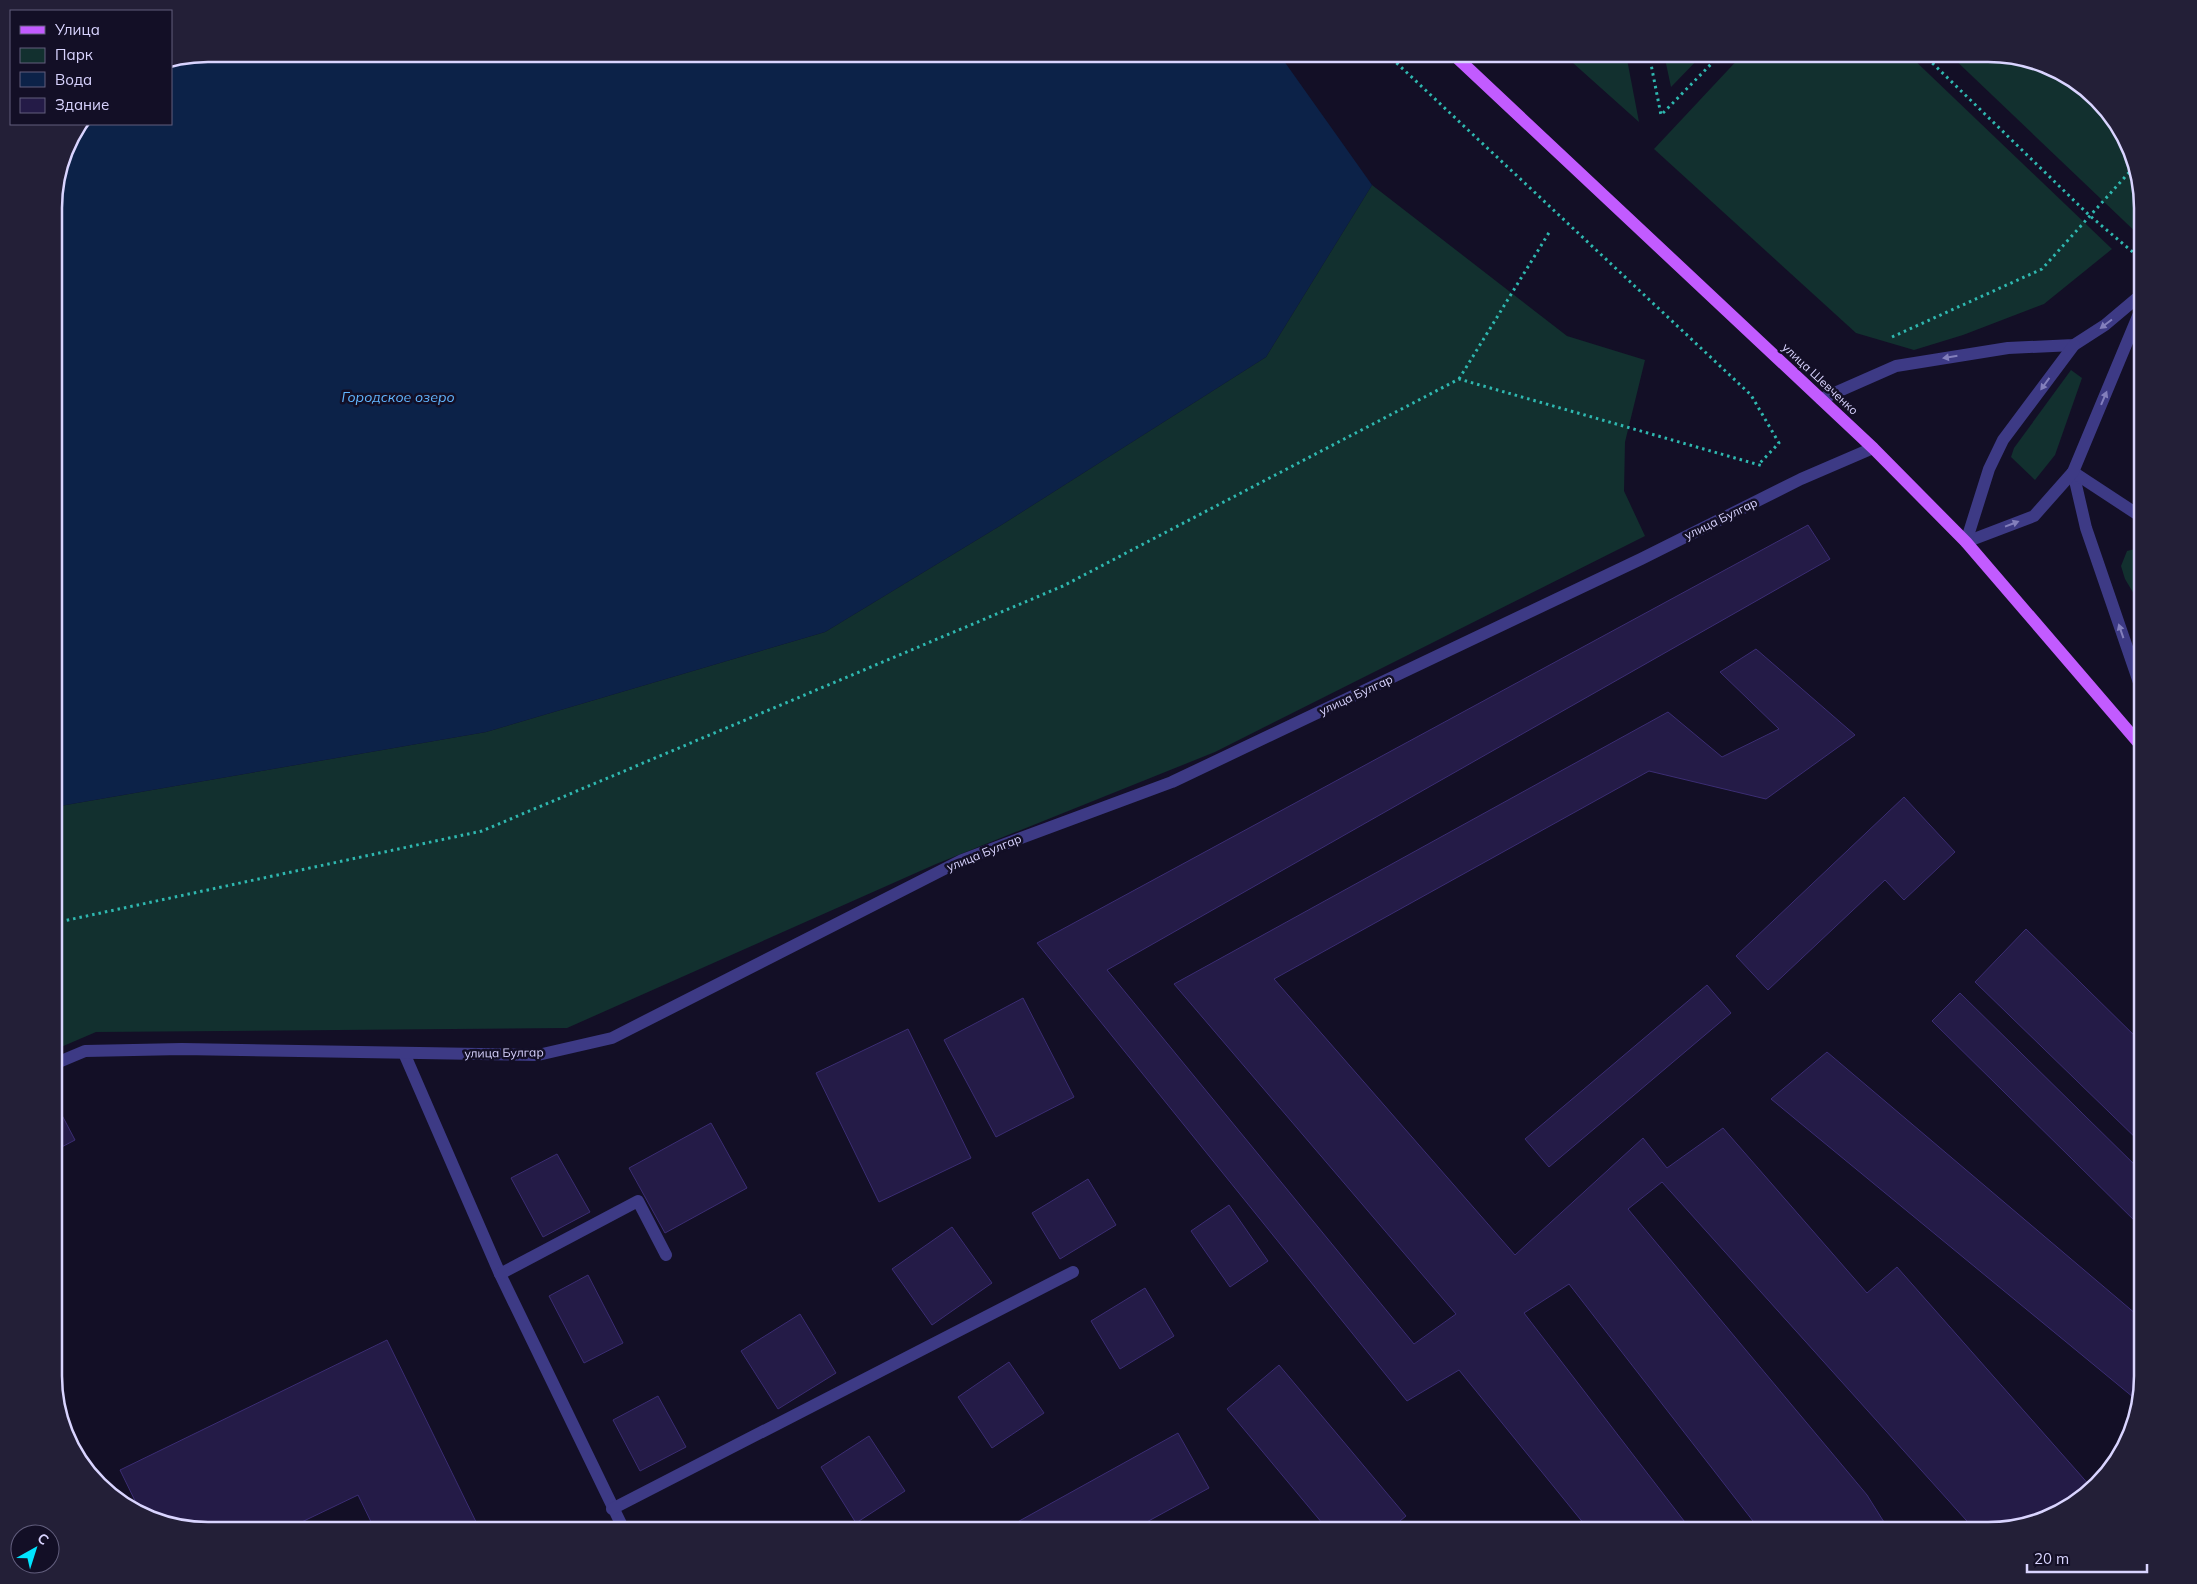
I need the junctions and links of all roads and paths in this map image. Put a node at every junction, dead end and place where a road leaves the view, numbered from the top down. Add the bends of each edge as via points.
1 (1397, 63) edge
2 (1463, 63) edge
3 (1651, 63) edge
4 (1712, 63) edge
5 (1932, 63) edge
6 (2130, 171) edge
7 (2090, 215) junction
8 (1550, 231) dead end
9 (2134, 253) edge
10 (2134, 301) edge
11 (2134, 326) edge
12 (1888, 339) dead end
13 (2074, 345) junction
14 (1459, 379) junction
15 (1821, 398) junction
16 (1873, 448) junction
17 (1759, 464) junction
18 (2073, 472) junction
19 (1801, 480) junction
20 (2134, 512) edge
21 (1966, 542) junction
22 (2134, 668) edge
23 (2134, 738) edge
24 (63, 921) edge
25 (404, 1053) junction
26 (63, 1060) edge
27 (666, 1255) dead end
28 (1073, 1272) dead end
29 (500, 1274) junction
30 (612, 1509) junction
31 (619, 1522) edge

1 - 17 path via 1751,395 1779,443
2 - 15 main road, улица Шевченко
3 - 4 path via 1661,115
5 - 7 path
6 - 7 path
7 - 9 path
7 - 12 path via 2042,269
8 - 14 path
10 -> 13 street
18 -> 11 street
13 -> 15 street via 2008,348 1896,366
13 -> 21 street via 2004,440 1989,468
14 - 17 path
14 - 24 path via 1062,586 482,831
15 - 16 main road, улица Шевченко
16 - 19 street, улица Булгар
16 - 21 main road, улица Шевченко
17 - 19 path
18 - 20 street
21 -> 18 street via 2034,516
22 -> 18 street via 2086,528
19 - 25 street, улица Булгар via 1172,782 962,860 612,1038 538,1055
21 - 23 main road, улица Шевченко
25 - 26 street, улица Булгар via 182,1049 85,1051
25 - 29 street
27 - 29 street via 638,1201
28 - 30 street
29 - 30 street
30 - 31 street

